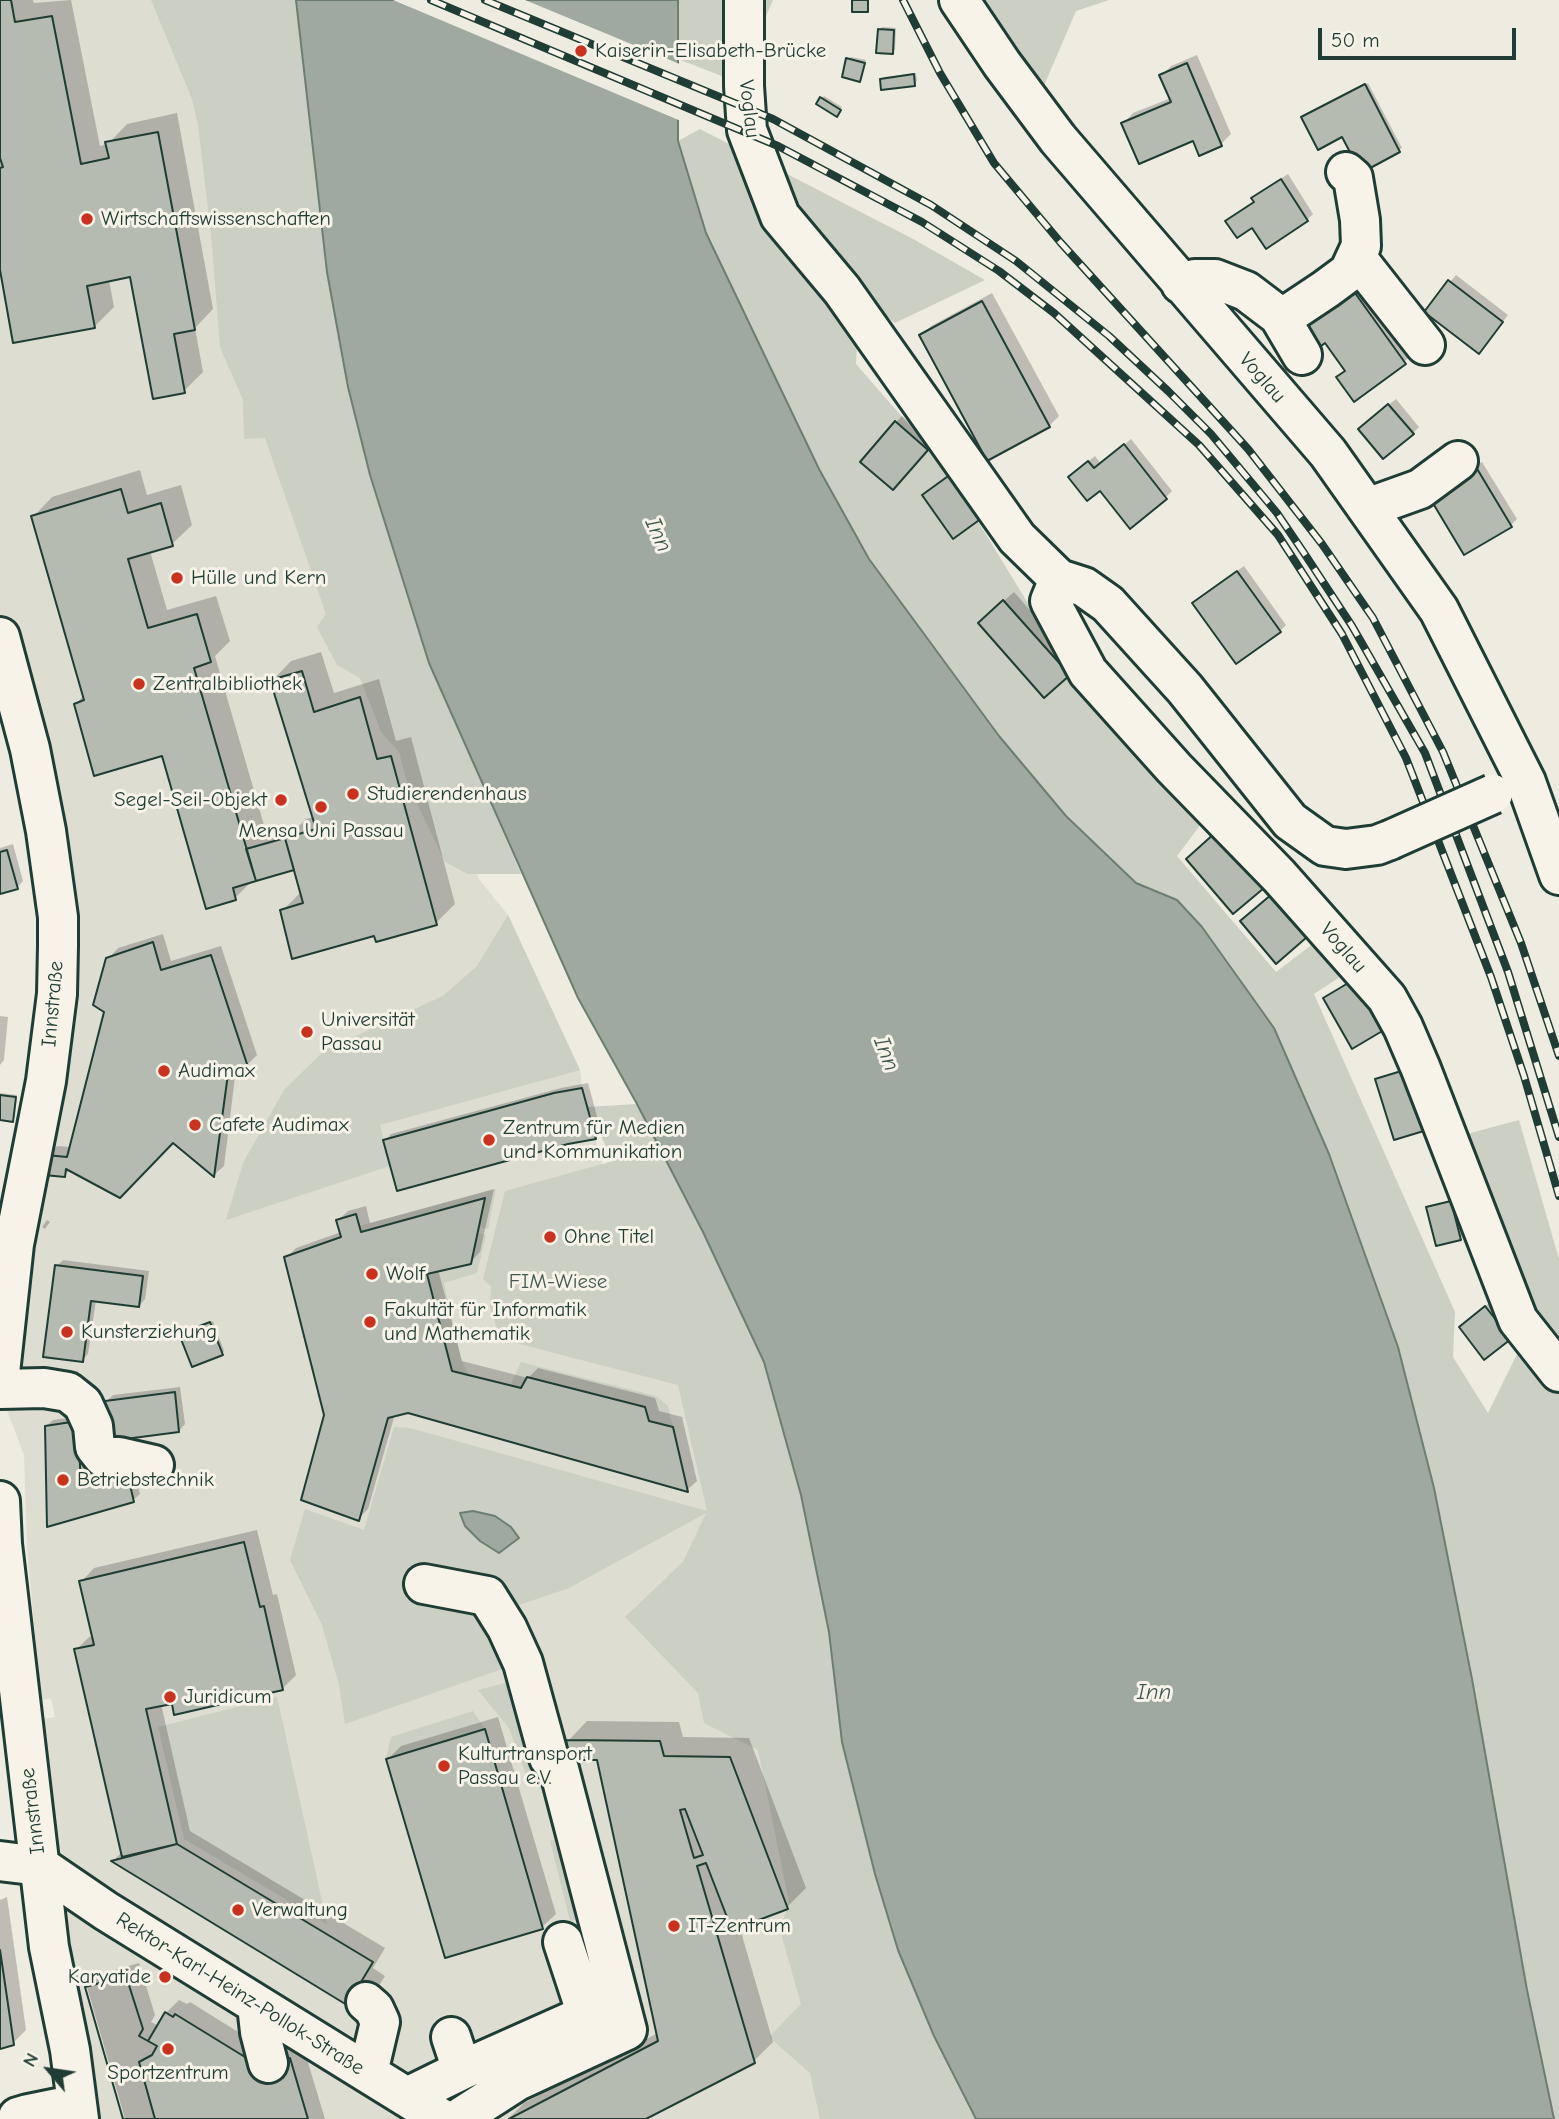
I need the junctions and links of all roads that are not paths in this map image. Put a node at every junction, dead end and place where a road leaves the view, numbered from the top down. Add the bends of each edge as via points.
1 (744, 0) edge
2 (960, 0) edge
3 (1346, 172) dead end
4 (1356, 257) junction
5 (1181, 285) junction
6 (1279, 316) junction
7 (1425, 345) dead end
8 (1302, 355) dead end
9 (1458, 461) dead end
10 (1367, 508) junction
11 (1059, 579) junction
12 (0, 637) edge
13 (1509, 788) junction
14 (1559, 875) edge
15 (1559, 1372) edge
16 (0, 1373) edge
17 (0, 1389) edge
18 (153, 1465) dead end
19 (0, 1501) edge
20 (424, 1584) dead end
21 (0, 1861) edge
22 (40, 1866) junction
23 (563, 1942) dead end
24 (366, 2002) dead end
25 (261, 2007) junction
26 (603, 2008) junction
27 (268, 2063) dead end
28 (368, 2073) junction
29 (407, 2097) junction
30 (78, 2111) edge
31 (19, 2119) edge
32 (442, 2119) edge
33 (458, 2119) edge

1 - 11 street, Voglau via 747,130 780,216 842,290 1017,538
2 - 5 street, Voglau via 1058,139
3 - 4 street via 1353,178 1360,220 1361,246
4 - 6 street via 1349,272
4 - 7 street
5 - 6 street via 1215,279 1246,290
5 - 10 street, Voglau via 1328,453
6 - 8 street
9 - 10 street via 1420,489
10 - 13 street, Voglau via 1439,610
11 - 13 street, Voglau, bridge via 1084,587 1108,604 1185,689 1290,821 1325,846 1377,845
11 - 15 street, Voglau via 1050,601 1088,672 1387,998 1403,1027 1518,1320
12 - 16 street, Innstraße via 46,831 58,946 46,1081 14,1244
13 - 14 street, Voglau
17 - 18 street via 68,1392 83,1404 93,1426 95,1447 103,1457
19 - 22 street, Innstraße
20 - 26 street via 487,1596 523,1663 549,1758 559,1769
21 - 22 street
22 - 25 street, Rektor-Karl-Heinz-Pollok-Straße
22 - 30 street, Innstraße via 49,1947
23 - 26 street
24 - 28 street via 380,2022
25 - 27 street via 260,2032
25 - 28 street, Rektor-Karl-Heinz-Pollok-Straße
26 - 29 street via 456,2053
26 - 33 street via 627,2030 517,2081
28 - 29 street, Rektor-Karl-Heinz-Pollok-Straße
29 - 32 street, Rektor-Karl-Heinz-Pollok-Straße
30 - 31 street via 28,2114

